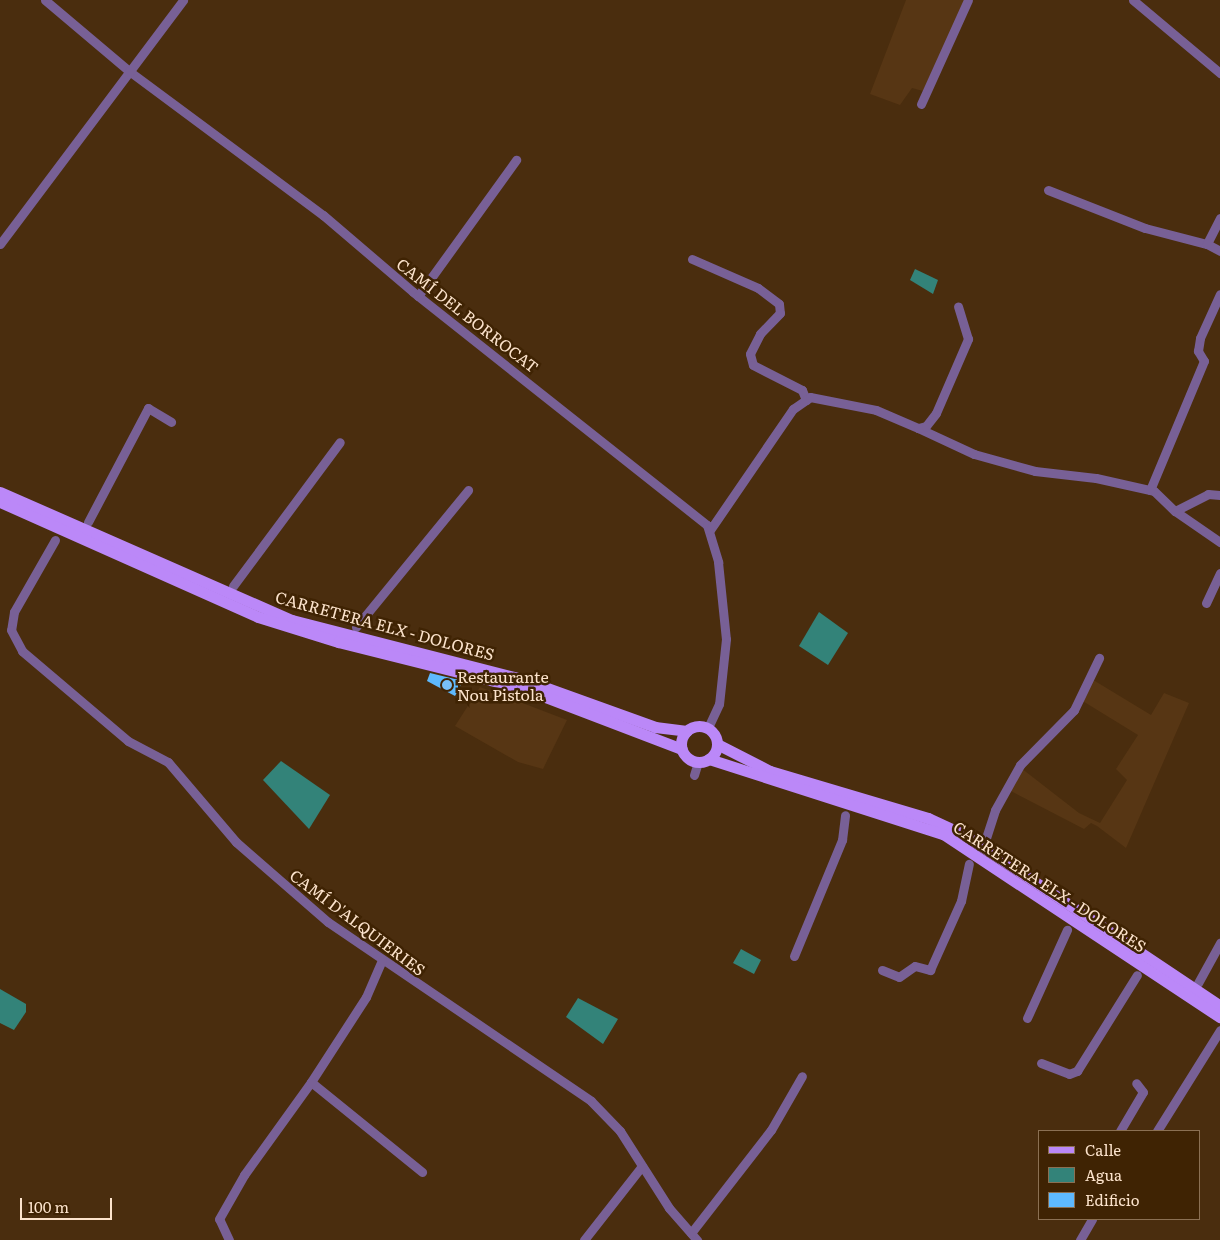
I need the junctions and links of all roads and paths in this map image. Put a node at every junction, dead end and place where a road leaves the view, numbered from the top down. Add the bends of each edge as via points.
1 (45, 0) edge
2 (183, 0) edge
3 (968, 0) edge
4 (1133, 0) edge
5 (129, 71) junction
6 (1220, 73) edge
7 (921, 104) dead end
8 (516, 160) dead end
9 (1048, 190) dead end
10 (1220, 218) edge
11 (0, 244) edge
12 (1207, 244) junction
13 (1220, 251) edge
14 (692, 259) dead end
15 (1220, 294) edge
16 (418, 296) junction
17 (958, 307) dead end
18 (806, 400) junction
19 (171, 422) dead end
20 (918, 428) junction
21 (340, 442) dead end
22 (468, 490) dead end
23 (1150, 490) junction
24 (0, 492) edge
25 (1220, 495) edge
26 (0, 502) edge
27 (1176, 511) junction
28 (88, 522) dead end
29 (710, 530) junction
30 (55, 540) dead end
31 (1220, 542) edge
32 (1220, 573) edge
33 (233, 586) dead end
34 (1206, 603) dead end
35 (356, 627) dead end
36 (1099, 658) dead end
37 (708, 728) junction
38 (687, 731) junction
39 (717, 744) junction
40 (682, 749) junction
41 (703, 761) junction
42 (694, 775) dead end
43 (845, 815) dead end
44 (986, 838) dead end
45 (969, 864) dead end
46 (1067, 930) dead end
47 (1220, 943) edge
48 (794, 956) dead end
49 (382, 960) junction
50 (882, 970) dead end
51 (1136, 976) dead end
52 (1198, 983) dead end
53 (1220, 1006) edge
54 (1220, 1017) edge
55 (1027, 1018) dead end
56 (1220, 1030) edge
57 (1041, 1063) dead end
58 (802, 1076) dead end
59 (311, 1082) junction
60 (1136, 1083) dead end
61 (1121, 1130) edge
62 (1158, 1130) edge
63 (642, 1166) junction
64 (422, 1172) dead end
65 (1091, 1220) edge
66 (694, 1236) edge
67 (229, 1240) edge
68 (584, 1240) edge
69 (1080, 1240) edge

1 - 5 street, CAMÍ DEL BORROCAT
2 - 5 street
3 - 7 street
4 - 6 street
5 - 11 street
5 - 16 street, CAMÍ DEL BORROCAT via 323,215
8 - 16 street
9 - 12 street via 1145,228
10 - 12 street
12 - 13 street
14 - 18 street via 758,288 778,304 780,313 760,334 750,354 753,364 802,390
15 - 23 street via 1200,338 1198,351 1204,362
16 - 29 street, CAMÍ DEL BORROCAT via 559,404
17 - 20 street via 968,339 936,413 926,426
18 - 20 street via 876,410
18 - 29 street via 793,409
19 - 28 street via 148,408
20 - 23 street via 974,454 1035,471 1096,478
21 - 33 street
22 - 35 street
23 - 27 street
24 - 38 main road, CARRETERA ELX - DOLORES via 292,620 522,678 655,727
25 - 27 street via 1208,494
26 - 40 main road, CARRETERA ELX - DOLORES via 258,617 338,642 522,688
27 - 31 street
29 - 37 street via 718,562 726,640 719,704
30 - 49 street, CAMÍ D'ALQUIERIES via 14,612 11,630 22,651 121,736 168,762 236,842 275,878
32 - 34 street
36 - 44 street via 1074,710 1020,765 995,810
37 - 38 main road via 699,726
37 - 39 main road
38 - 40 main road
39 - 41 main road
39 - 53 main road, CARRETERA ELX - DOLORES via 770,771 928,818 964,835
40 - 41 main road via 689,759
41 - 42 street
41 - 54 main road, CARRETERA ELX - DOLORES via 943,834
43 - 48 street via 842,840
45 - 50 street via 961,900 930,970 915,966 899,977
46 - 55 street
47 - 52 street
49 - 59 street via 366,997
49 - 63 street, CAMÍ D'ALQUIERIES via 591,1101 620,1131
51 - 57 street via 1077,1071 1069,1074
56 - 62 street
58 - 66 street via 771,1130
59 - 64 street
59 - 67 street via 250,1165 219,1219
60 - 61 street via 1143,1092
63 - 66 street, CAMÍ D'ALQUIERIES
63 - 68 street
65 - 69 street

